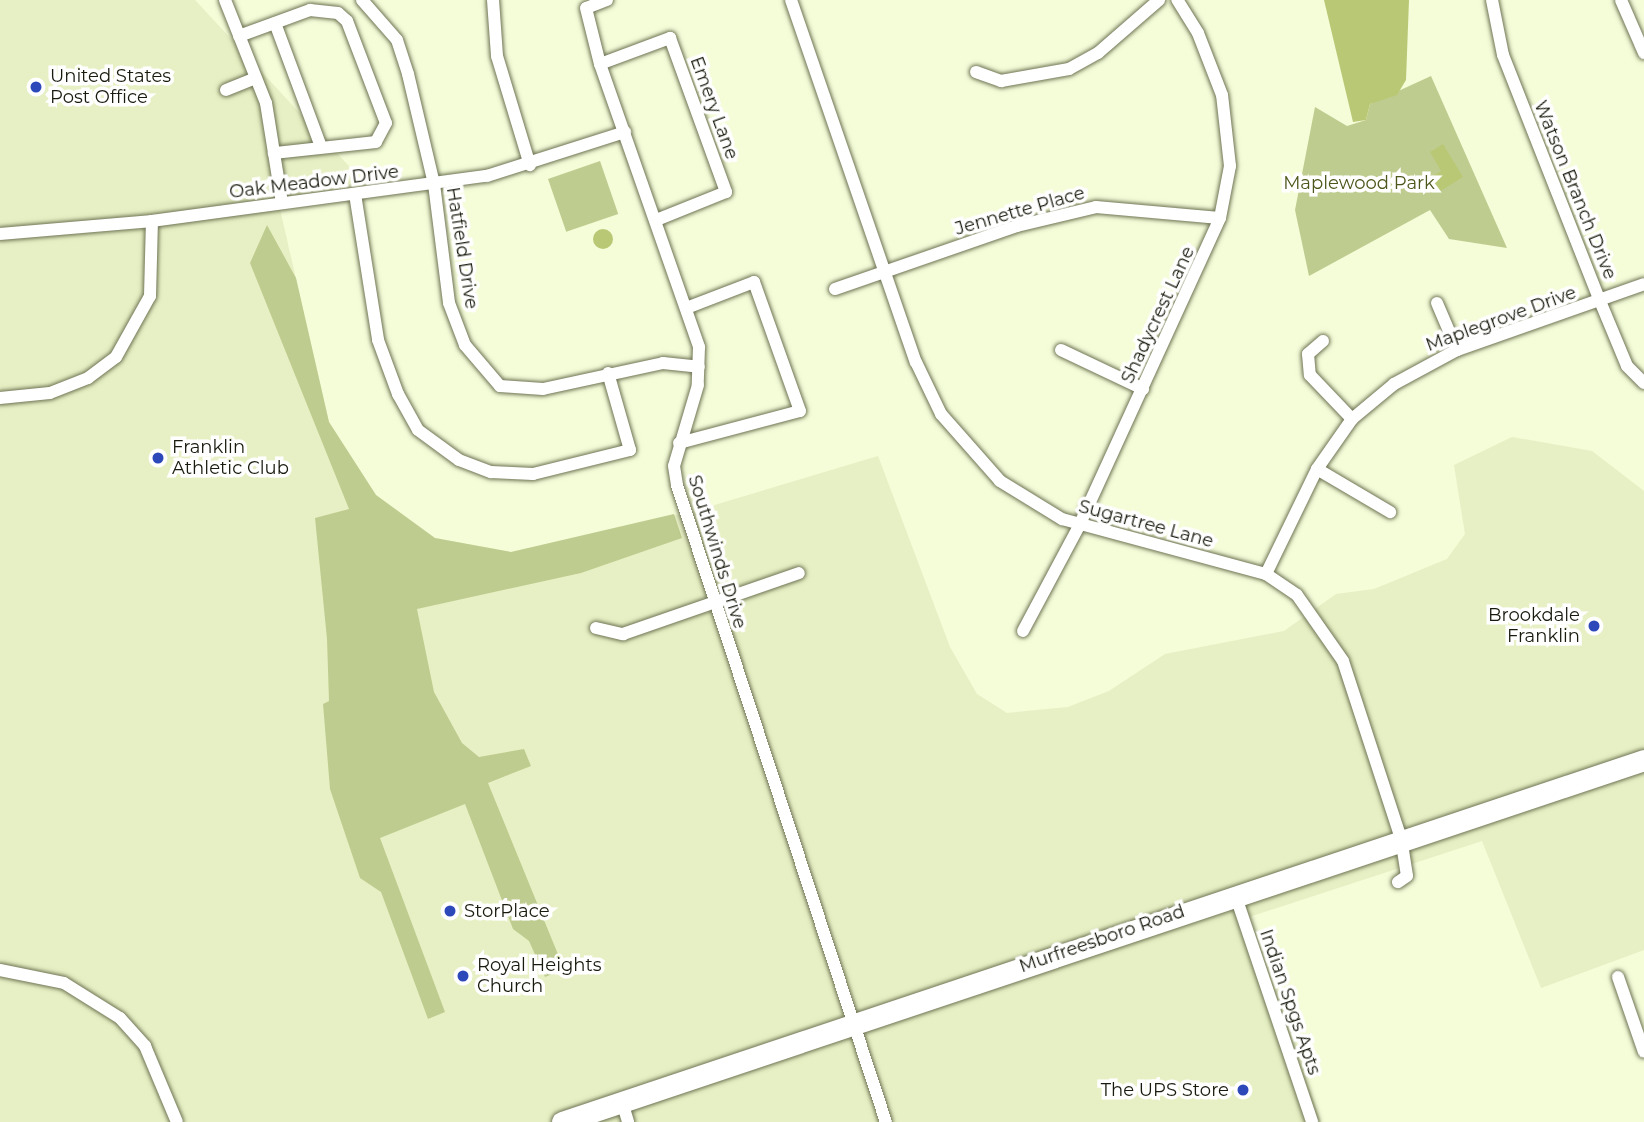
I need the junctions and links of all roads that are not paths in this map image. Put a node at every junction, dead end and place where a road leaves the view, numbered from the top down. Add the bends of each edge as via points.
1 (225, 0) edge
2 (362, 0) edge
3 (493, 0) edge
4 (607, 0) edge
5 (791, 0) edge
6 (1159, 0) edge
7 (1177, 0) edge
8 (1492, 0) edge
9 (1621, 0) edge
10 (275, 23) junction
11 (239, 36) junction
12 (1644, 52) edge
13 (600, 64) junction
14 (976, 72) dead end
15 (256, 78) junction
16 (226, 90) dead end
17 (625, 132) junction
18 (321, 148) junction
19 (274, 153) junction
20 (530, 165) junction
21 (434, 184) junction
22 (355, 194) junction
23 (282, 203) junction
24 (1220, 218) junction
25 (659, 219) junction
26 (152, 221) junction
27 (0, 234) edge
28 (884, 272) junction
29 (1644, 284) edge
30 (835, 289) dead end
31 (1600, 302) junction
32 (1437, 303) dead end
33 (688, 307) junction
34 (1323, 341) dead end
35 (1061, 349) dead end
36 (1457, 350) junction
37 (699, 367) junction
38 (608, 373) junction
39 (1644, 383) edge
40 (1143, 389) junction
41 (0, 398) edge
42 (1352, 419) junction
43 (679, 443) junction
44 (1317, 469) junction
45 (1390, 512) dead end
46 (1079, 526) junction
47 (799, 573) dead end
48 (1266, 574) junction
49 (714, 602) junction
50 (596, 628) dead end
51 (1023, 631) dead end
52 (1644, 760) edge
53 (1401, 838) junction
54 (1398, 882) dead end
55 (1235, 894) junction
56 (0, 970) edge
57 (1618, 977) dead end
58 (856, 1022) junction
59 (1643, 1047) edge
60 (625, 1112) edge
61 (177, 1122) edge
62 (562, 1122) edge
63 (887, 1122) edge
64 (1312, 1122) edge

1 - 11 street
2 - 21 street, Hatfield Drive via 397,40
3 - 20 street via 497,57
4 - 13 street, Southwinds Drive via 586,8
5 - 28 street, Sugartree Lane
6 - 14 street via 1098,53 1069,69 1001,82
7 - 24 street, Shadycrest Lane via 1198,33 1222,95 1230,166
8 - 31 street, Watson Branch Drive via 1503,55
9 - 12 street
10 - 11 street
10 - 18 street
10 - 18 street via 322,8 343,17 386,123 376,142
11 - 15 street
13 - 17 street, Southwinds Drive
13 - 25 street, Emery Lane via 670,38 726,192
15 - 16 street
15 - 19 street
17 - 20 street, Oak Meadow Drive
17 - 25 street, Southwinds Drive
18 - 19 street
19 - 23 street
20 - 21 street, Oak Meadow Drive
21 - 22 street, Oak Meadow Drive
21 - 38 street, Hatfield Drive via 449,303 465,345 500,386 543,389
22 - 23 street, Oak Meadow Drive
22 - 38 street via 378,340 398,394 418,430 459,460 491,472 533,474 630,450
23 - 26 street, Oak Meadow Drive
24 - 28 street, Jennette Place via 1096,206
24 - 40 street, Shadycrest Lane
25 - 33 street, Southwinds Drive
26 - 27 street, Oak Meadow Drive
26 - 41 street via 150,296 116,357 88,378 50,393
28 - 30 street, Jennette Place
28 - 46 street, Sugartree Lane via 916,362 953,430 1000,481
29 - 31 street, Maplegrove Drive
31 - 36 street, Maplegrove Drive
31 - 39 street, Watson Branch Drive via 1627,366
32 - 36 street
33 - 37 street, Southwinds Drive
33 - 43 street via 754,282 800,411
34 - 42 street via 1308,354 1310,375
35 - 40 street
36 - 42 street, Maplegrove Drive via 1394,384
37 - 38 street, Hatfield Drive via 663,363
37 - 43 street, Southwinds Drive
40 - 46 street, Shadycrest Lane
42 - 44 street, Maplegrove Drive
43 - 49 street, Southwinds Drive via 677,485
44 - 45 street
44 - 48 street, Maplegrove Drive
46 - 48 street, Sugartree Lane
46 - 51 street, Shadycrest Lane
47 - 49 street
48 - 53 street, Sugartree Lane via 1315,614 1338,653
49 - 50 street via 623,634
49 - 58 street, Southwinds Drive
52 - 53 highway, Murfreesboro Road
53 - 54 street, Sugartree Lane via 1407,876
53 - 55 highway, Murfreesboro Road
55 - 58 highway, Murfreesboro Road
55 - 64 street, Indian Spgs Apts
56 - 61 street via 64,982 120,1018 145,1046
57 - 59 street
58 - 60 highway, Murfreesboro Road
58 - 63 street, Southwinds Drive
60 - 62 highway, Murfreesboro Road

